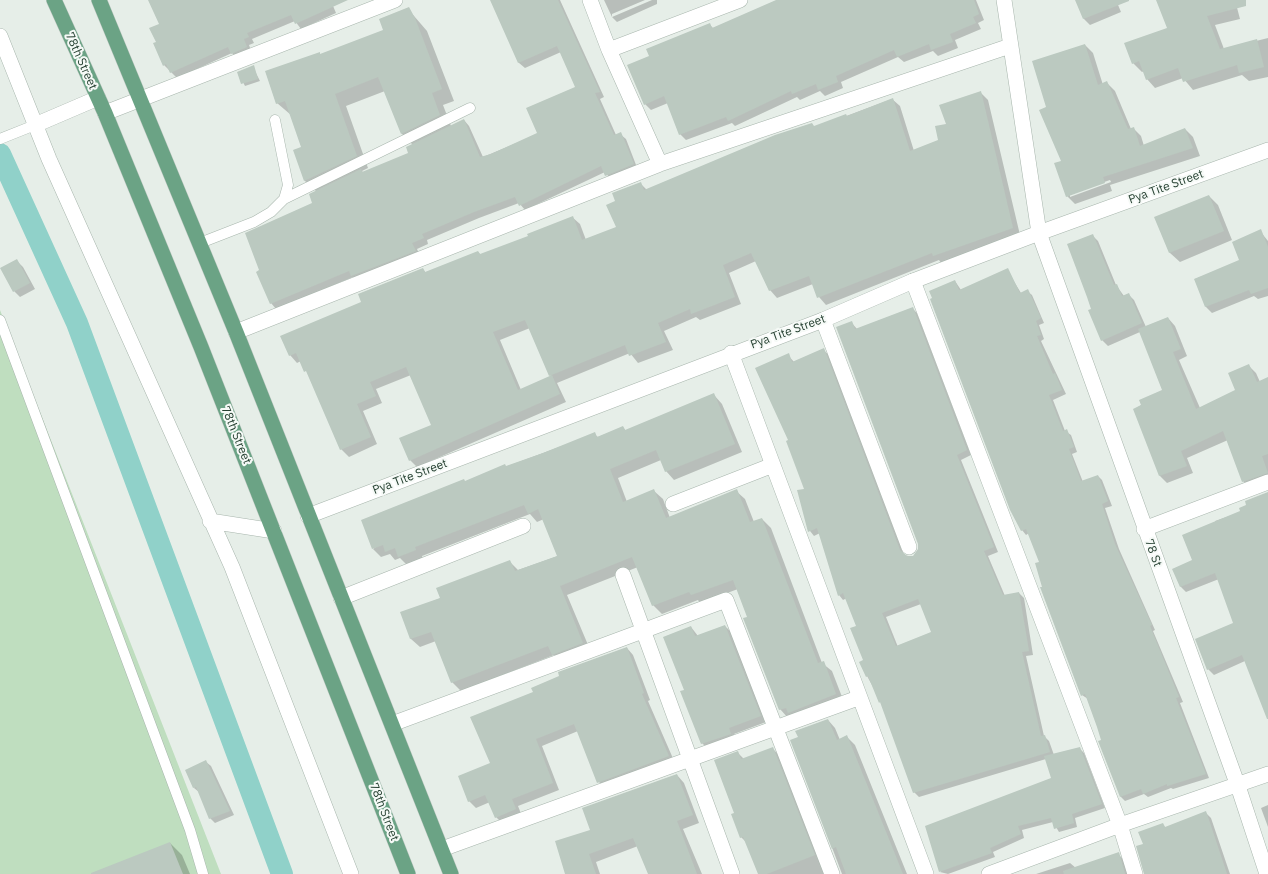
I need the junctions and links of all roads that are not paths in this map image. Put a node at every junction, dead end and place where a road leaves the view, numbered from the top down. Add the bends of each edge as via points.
1 (54, 0) edge
2 (100, 0) edge
3 (395, 0) edge
4 (590, 0) edge
5 (740, 0) edge
6 (1004, 0) edge
7 (0, 36) edge
8 (1010, 46) junction
9 (610, 50) junction
10 (98, 98) junction
11 (141, 99) junction
12 (470, 108) dead end
13 (104, 113) junction
14 (275, 120) dead end
15 (35, 124) junction
16 (0, 139) edge
17 (1267, 152) edge
18 (660, 164) junction
19 (284, 199) junction
20 (1039, 233) junction
21 (200, 243) junction
22 (913, 281) junction
23 (0, 320) edge
24 (823, 320) junction
25 (236, 332) junction
26 (731, 353) junction
27 (773, 465) junction
28 (1268, 482) edge
29 (673, 504) dead end
30 (308, 516) junction
31 (210, 520) junction
32 (524, 526) dead end
33 (1144, 529) junction
34 (274, 531) junction
35 (909, 547) dead end
36 (624, 576) dead end
37 (341, 598) junction
38 (644, 632) junction
39 (858, 698) junction
40 (392, 724) junction
41 (776, 727) junction
42 (689, 758) junction
43 (1268, 774) edge
44 (1238, 786) junction
45 (1120, 824) junction
46 (442, 849) junction
47 (203, 874) edge
48 (351, 874) edge
49 (408, 874) edge
50 (451, 874) edge
51 (732, 874) edge
52 (832, 874) edge
53 (926, 874) edge
54 (989, 874) edge
55 (1135, 874) edge
56 (1267, 874) edge

1 - 10 main road, 78th Street
2 - 11 main road
3 - 11 street
4 - 9 street
5 - 9 street
6 - 8 street, 78 St
7 - 15 street
8 - 18 street
8 - 20 street, 78 St
9 - 18 street
10 - 13 main road, 78th Street
10 - 15 street
11 - 13 street
11 - 21 main road
12 - 19 lane
13 - 34 main road, 78th Street via 202,347
14 - 19 lane via 288,185
15 - 16 lane
15 - 31 street
17 - 20 street, Pya Tite Street
18 - 25 street
19 - 21 lane via 254,222
20 - 22 street, Pya Tite Street
20 - 33 street, 78 St
21 - 25 main road
22 - 24 street, Pya Tite Street
22 - 45 street
23 - 47 lane via 177,793
24 - 26 street, Pya Tite Street
24 - 35 street
25 - 30 main road
26 - 27 street
26 - 30 street, Pya Tite Street
27 - 29 street
27 - 39 street
28 - 33 street
30 - 37 main road
31 - 34 street
31 - 48 street via 232,567
32 - 37 street
33 - 44 street, 78 St
34 - 49 main road, 78th Street
36 - 38 street
37 - 40 main road
38 - 40 street
38 - 41 street via 726,600
38 - 42 street
39 - 41 street
39 - 53 street
40 - 46 main road
41 - 42 street
41 - 52 street
42 - 46 street
42 - 51 street
43 - 44 street
44 - 45 street
44 - 56 street, 78 St
45 - 54 street
45 - 55 street
46 - 50 main road

